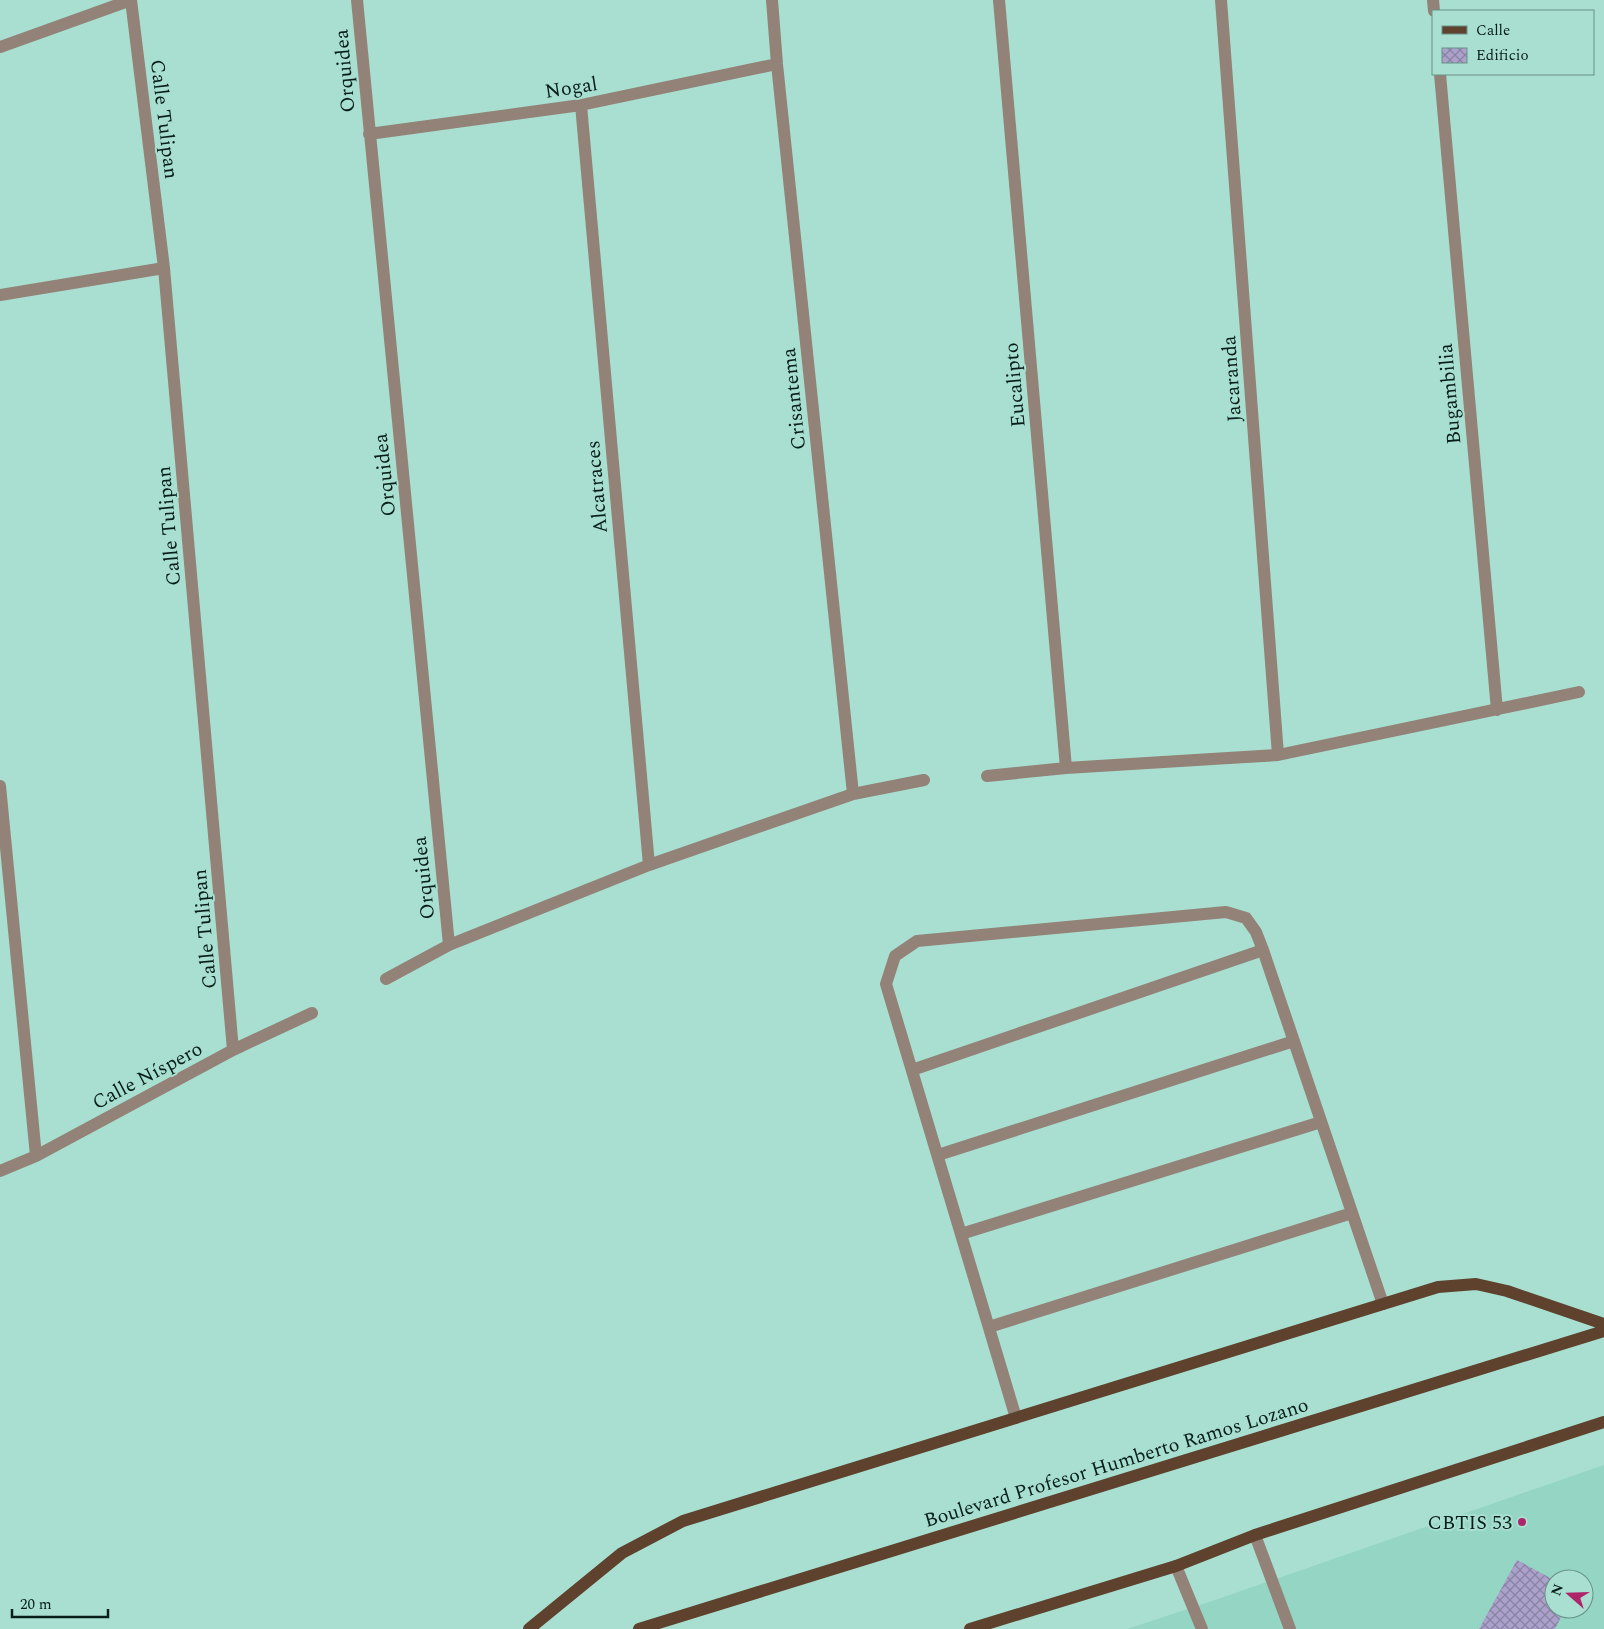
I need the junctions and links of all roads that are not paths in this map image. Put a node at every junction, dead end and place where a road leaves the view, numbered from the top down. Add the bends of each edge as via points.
1 (131, 0) edge
2 (357, 0) edge
3 (772, 0) edge
4 (999, 0) edge
5 (1222, 0) edge
6 (0, 47) edge
7 (777, 64) junction
8 (1440, 75) edge
9 (581, 106) junction
10 (369, 134) junction
11 (164, 268) junction
12 (0, 295) edge
13 (1579, 692) dead end
14 (1496, 710) junction
15 (1278, 754) junction
16 (1066, 768) junction
17 (987, 776) dead end
18 (924, 780) dead end
19 (0, 786) edge
20 (853, 794) junction
21 (649, 865) junction
22 (449, 945) junction
23 (1263, 950) junction
24 (386, 979) dead end
25 (312, 1013) dead end
26 (1294, 1041) junction
27 (234, 1050) junction
28 (912, 1070) junction
29 (1321, 1122) junction
30 (938, 1155) junction
31 (36, 1156) junction
32 (0, 1171) edge
33 (1352, 1213) junction
34 (961, 1234) junction
35 (1383, 1304) junction
36 (1604, 1324) edge
37 (989, 1327) junction
38 (1604, 1331) edge
39 (1016, 1418) junction
40 (1604, 1422) edge
41 (1256, 1535) junction
42 (1176, 1566) junction
43 (529, 1629) edge
44 (639, 1629) edge
45 (970, 1629) edge
46 (1202, 1629) edge
47 (1290, 1629) edge

1 - 6 street
1 - 11 street, Calle Tulipan
2 - 10 street, Orquidea
3 - 7 street, Crisantema
4 - 16 street, Eucalipto
5 - 15 street, Jacaranda
7 - 9 street, Nogal
7 - 20 street, Crisantema
8 - 14 street, Bugambilia
9 - 10 street, Nogal
9 - 21 street, Alcatraces
10 - 22 street, Orquidea
11 - 12 street
11 - 27 street, Calle Tulipan
13 - 14 street
14 - 15 street
15 - 16 street
16 - 17 street
18 - 20 street
19 - 31 street
20 - 21 street
21 - 22 street
22 - 24 street
23 - 26 street
23 - 28 street
23 - 28 street via 1246,918 1226,912 917,941 894,956 886,984
25 - 27 street, Calle Níspero
26 - 29 street
26 - 30 street
27 - 31 street, Calle Níspero
28 - 30 street
29 - 33 street
29 - 34 street
30 - 34 street
31 - 32 street, Calle Níspero
33 - 35 street
33 - 37 street
34 - 37 street
35 - 36 main road via 1438,1287 1476,1284 1507,1291
35 - 39 main road
37 - 39 street
38 - 44 main road, Boulevard Profesor Humberto Ramos Lozano
39 - 43 main road via 683,1521 622,1553
40 - 41 main road
41 - 42 main road
41 - 47 street
42 - 45 main road
42 - 46 street

